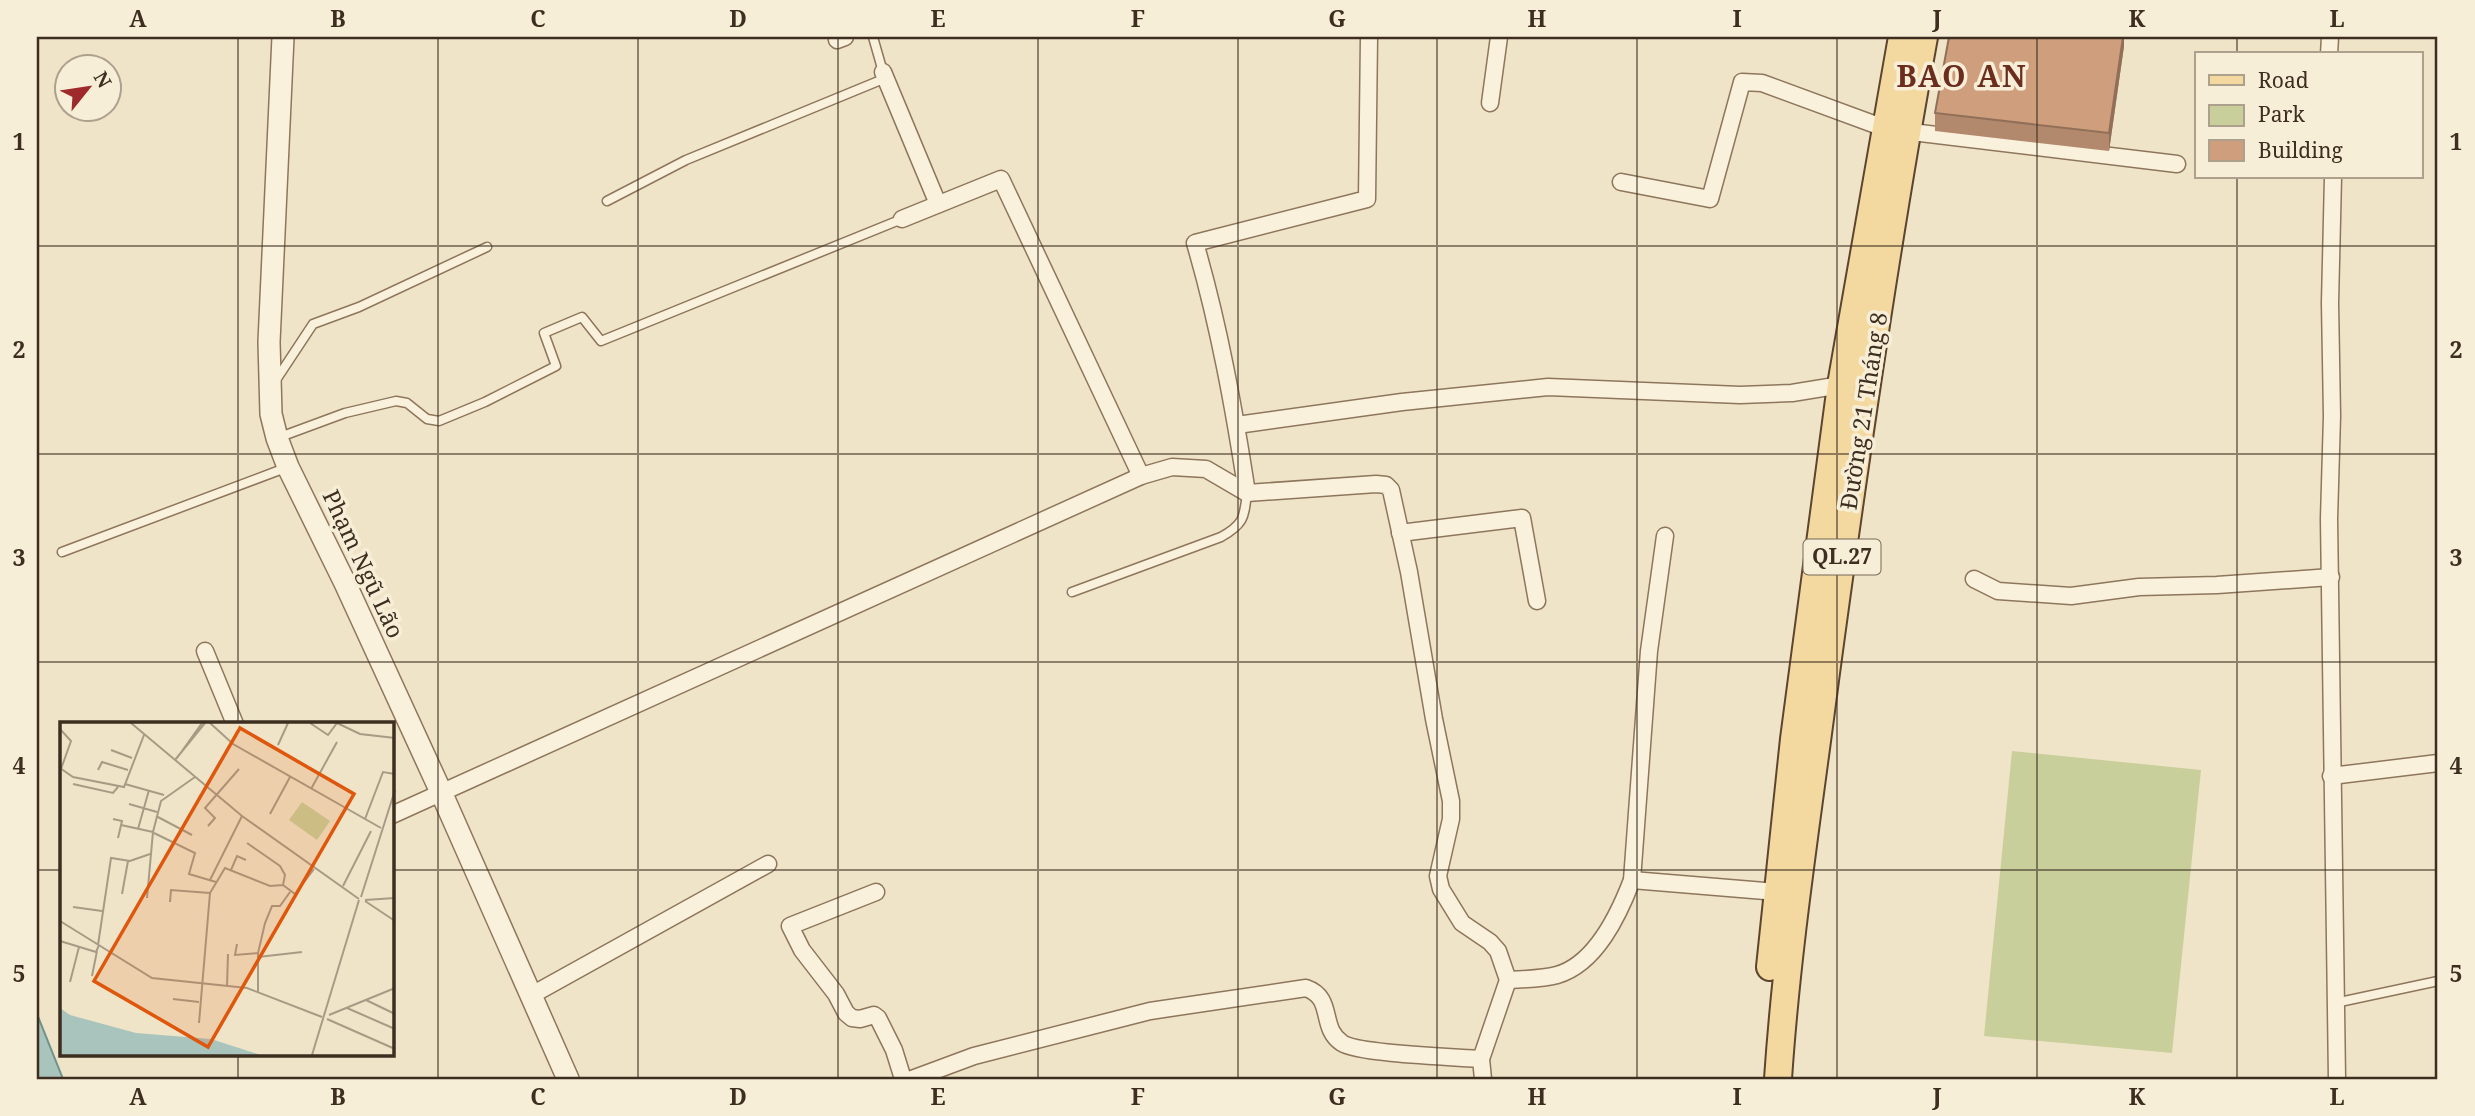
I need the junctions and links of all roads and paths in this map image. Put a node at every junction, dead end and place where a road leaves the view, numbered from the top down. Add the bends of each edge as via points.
1 (283, 37) edge
2 (873, 37) edge
3 (1368, 37) edge
4 (1499, 37) edge
5 (1902, 37) edge
6 (1924, 37) edge
7 (883, 72) junction
8 (1490, 103) dead end
9 (1897, 131) junction
10 (2177, 164) dead end
11 (2333, 178) edge
12 (1621, 182) dead end
13 (607, 201) dead end
14 (938, 204) junction
15 (902, 219) joint
16 (487, 247) dead end
17 (1841, 385) junction
18 (271, 388) junction
19 (1237, 425) junction
20 (277, 438) junction
21 (288, 467) junction
22 (1141, 476) junction
23 (1247, 493) junction
24 (1400, 533) junction
25 (1665, 536) dead end
26 (62, 552) dead end
27 (2330, 577) junction
28 (1974, 579) dead end
29 (1072, 592) dead end
30 (1537, 601) dead end
31 (205, 651) dead end
32 (234, 722) edge
33 (2438, 763) edge
34 (2331, 776) junction
35 (441, 792) junction
36 (394, 814) edge
37 (768, 864) dead end
38 (1632, 880) junction
39 (876, 892) dead end
40 (1777, 892) junction
41 (1508, 981) junction
42 (2438, 981) edge
43 (530, 996) junction
44 (2335, 1003) junction
45 (1481, 1059) junction
46 (568, 1079) edge
47 (903, 1079) edge
48 (912, 1079) edge
49 (1483, 1079) edge
50 (1760, 1079) edge
51 (1778, 1079) edge
52 (2337, 1079) edge

1 - 18 street, Phạm Ngũ Lão via 269,342
2 - 7 lane
3 - 19 street via 1367,199 1195,243
4 - 8 street
5 - 9 main road, Đường 21 Tháng 8 / QL.27
6 - 9 main road, Đường 21 Tháng 8 / QL.27
7 - 13 lane via 881,80 686,160
7 - 14 street
9 - 10 street
9 - 12 street via 1762,83 1742,82 1710,200
9 - 17 main road, Đường 21 Tháng 8 / QL.27
9 - 51 main road, Đường 21 Tháng 8 / QL.27 via 1784,993
11 - 27 street
14 - 15 street
14 - 22 street via 1001,179
15 - 20 lane via 601,341 582,317 544,333 556,366 439,421 396,401 345,413
16 - 18 lane via 313,324
17 - 19 street via 1741,395 1548,387
17 - 40 main road, Đường 21 Tháng 8 / QL.27
18 - 20 street, Phạm Ngũ Lão
19 - 23 street
20 - 21 street, Phạm Ngũ Lão
21 - 26 lane
21 - 35 street, Phạm Ngũ Lão
22 - 23 street via 1172,467 1206,469
22 - 35 street
23 - 24 street via 1386,485
23 - 29 lane via 1244,518 1234,530
24 - 30 street via 1522,519
24 - 41 street via 1451,802 1438,876 1441,889 1462,923 1498,951
25 - 38 street via 1649,651
27 - 28 street via 2139,587 2071,596 1997,591
27 - 34 street
31 - 32 street
33 - 34 street
34 - 44 street
35 - 36 street
35 - 43 street, Phạm Ngũ Lão
37 - 43 street
38 - 40 street
38 - 41 street via 1607,934 1587,955 1558,974
39 - 47 street via 790,926 846,1013 852,1018 878,1018
40 - 50 main road, Đường 21 Tháng 8 / QL.27
41 - 45 street
42 - 44 lane
43 - 46 street, Phạm Ngũ Lão
44 - 52 street
45 - 48 street via 1343,1045 1329,1027 1323,999 1307,988 1150,1011 974,1056
45 - 49 street

